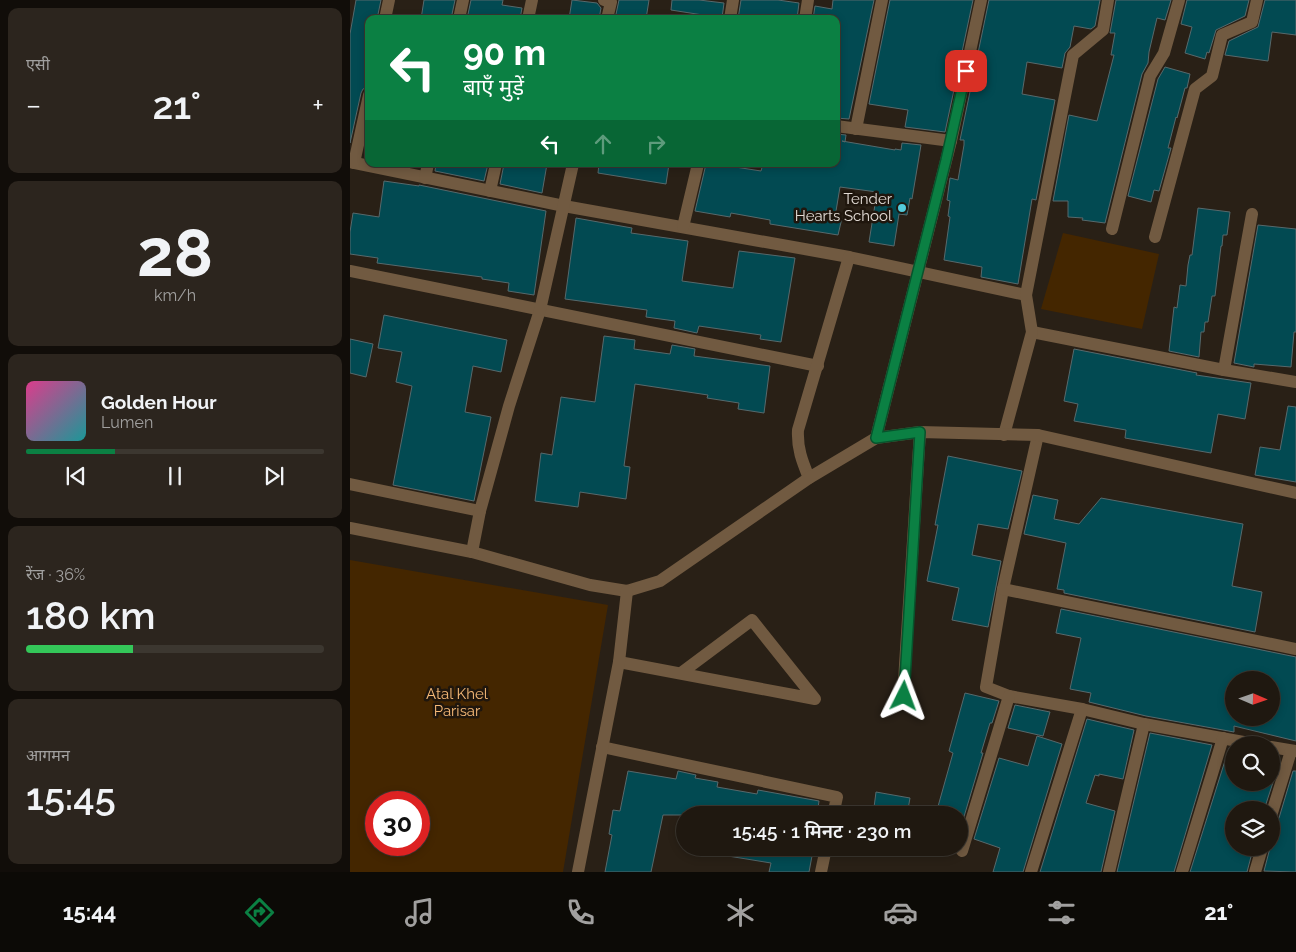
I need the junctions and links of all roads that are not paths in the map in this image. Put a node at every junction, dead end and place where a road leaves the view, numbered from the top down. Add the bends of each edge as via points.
1 (390, 0) edge
2 (463, 0) edge
3 (532, 0) edge
4 (604, 0) edge
5 (733, 0) edge
6 (808, 0) edge
7 (882, 0) edge
8 (981, 0) edge
9 (1108, 0) edge
10 (1180, 0) edge
11 (1257, 0) edge
12 (386, 15) edge
13 (460, 15) edge
14 (529, 15) edge
15 (608, 15) edge
16 (731, 15) edge
17 (806, 15) edge
18 (365, 111) edge
19 (840, 127) edge
20 (856, 129) junction
21 (951, 141) junction
22 (352, 163) edge
23 (365, 166) edge
24 (371, 167) edge
25 (427, 167) edge
26 (495, 167) edge
27 (572, 167) edge
28 (697, 167) edge
29 (425, 178) junction
30 (490, 191) junction
31 (564, 206) junction
32 (1252, 214) dead end
33 (683, 227) junction
34 (1112, 229) dead end
35 (1155, 237) dead end
36 (849, 257) junction
37 (350, 271) edge
38 (919, 271) junction
39 (1026, 295) junction
40 (540, 310) junction
41 (1032, 332) junction
42 (818, 366) junction
43 (1224, 370) junction
44 (1296, 380) edge
45 (920, 432) junction
46 (1004, 435) junction
47 (1038, 435) junction
48 (876, 438) junction
49 (809, 478) junction
50 (350, 484) edge
51 (1296, 493) edge
52 (480, 511) junction
53 (350, 528) edge
54 (472, 552) junction
55 (1003, 589) junction
56 (627, 591) junction
57 (1296, 649) edge
58 (619, 662) junction
59 (681, 673) junction
60 (904, 696) dead end
61 (1009, 696) junction
62 (1082, 709) junction
63 (1144, 724) junction
64 (1222, 738) junction
65 (1225, 739) edge
66 (602, 747) junction
67 (1280, 749) edge
68 (1293, 751) edge
69 (1276, 801) edge
70 (835, 806) edge
71 (968, 831) edge
72 (824, 856) edge
73 (1260, 856) edge
74 (578, 872) edge
75 (821, 872) edge
76 (1031, 872) edge
77 (1109, 872) edge
78 (1182, 872) edge
79 (1255, 872) edge

1 - 12 street
2 - 13 street
3 - 14 street
4 - 15 street via 611,2
5 - 16 street
6 - 17 street
7 - 20 street
8 - 21 street
9 - 39 street via 1103,30 1073,55
10 - 34 street via 1164,53 1150,76
11 - 35 street via 1252,22 1222,35 1212,76 1196,89
18 - 22 street
19 - 20 street
20 - 21 street
21 - 38 street
22 - 23 street
24 - 29 street
25 - 29 street
26 - 30 street
27 - 31 street
28 - 33 street
29 - 30 street
30 - 31 street
31 - 33 street
31 - 40 street
32 - 43 street
33 - 36 street
36 - 38 street
36 - 42 street
37 - 40 street
38 - 39 street
38 - 48 street
39 - 41 street
40 - 42 street
40 - 52 street
41 - 43 street
41 - 46 street
42 - 49 street via 798,430 797,443
43 - 44 street
45 - 46 street
45 - 48 street
45 - 60 street
46 - 47 street
47 - 51 street
47 - 55 street
48 - 49 street
49 - 56 street via 660,581
50 - 52 street
52 - 54 street
53 - 54 street
54 - 56 street via 590,585
55 - 57 street
55 - 61 street via 986,688
56 - 58 street
58 - 59 street
58 - 66 street
59 - 59 street via 738,684 815,699 752,620
61 - 62 street
61 - 71 street
62 - 63 street
62 - 76 street
63 - 64 street
63 - 77 street
64 - 65 street
64 - 78 street
66 - 70 street via 837,798
66 - 74 street
67 - 68 street
68 - 69 street
72 - 75 street
73 - 79 street

